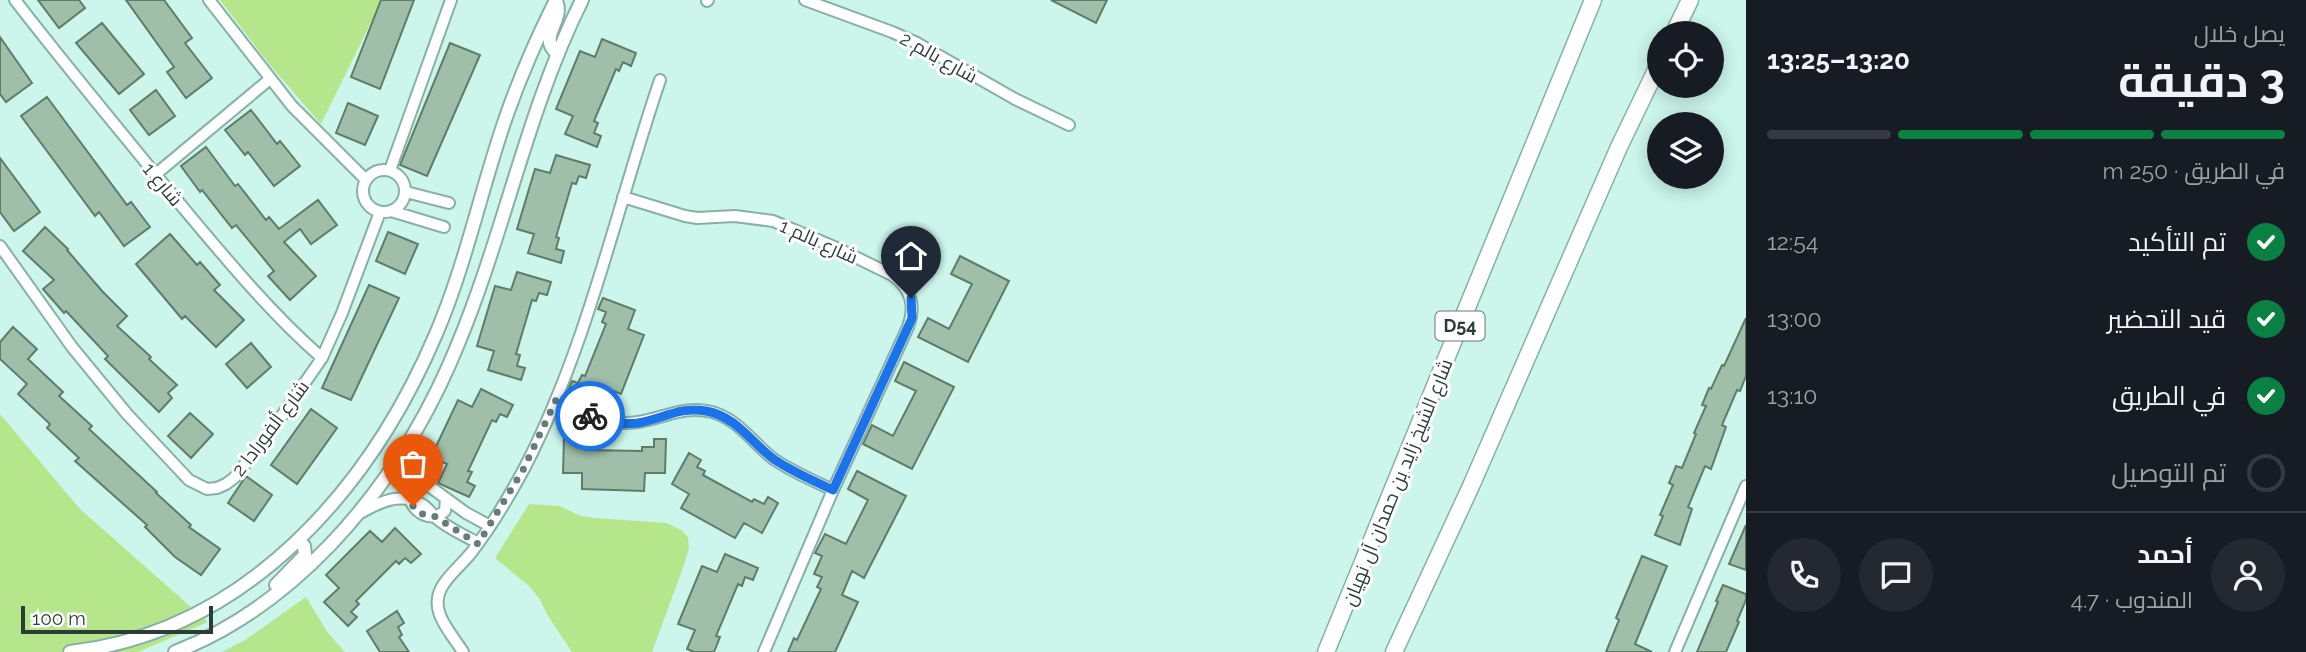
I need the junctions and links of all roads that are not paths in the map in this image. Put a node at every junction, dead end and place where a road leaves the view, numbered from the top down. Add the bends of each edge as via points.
1 (15, 0) edge
2 (209, 0) edge
3 (450, 0) edge
4 (556, 0) edge
5 (582, 0) edge
6 (805, 0) edge
7 (1593, 0) edge
8 (1690, 0) edge
9 (1680, 21) edge
10 (557, 53) junction
11 (270, 79) junction
12 (660, 80) dead end
13 (1647, 89) edge
14 (1069, 125) dead end
15 (390, 170) junction
16 (156, 174) junction
17 (366, 180) junction
18 (406, 192) junction
19 (623, 197) junction
20 (449, 203) dead end
21 (386, 212) junction
22 (444, 227) dead end
23 (0, 246) edge
24 (322, 358) junction
25 (556, 400) junction
26 (406, 448) junction
27 (424, 482) junction
28 (1746, 486) edge
29 (833, 490) junction
30 (446, 498) junction
31 (410, 500) junction
32 (358, 514) junction
33 (434, 516) junction
34 (490, 526) junction
35 (299, 541) junction
36 (478, 544) junction
37 (228, 626) junction
38 (70, 652) edge
39 (175, 652) edge
40 (463, 652) edge
41 (764, 652) edge
42 (1326, 652) edge
43 (1394, 652) edge
44 (1675, 652) edge

1 - 16 street, شارع 1
2 - 11 street
3 - 15 street
4 - 10 street via 558,13 549,39
4 - 35 street via 506,117 452,294 419,372 371,455
5 - 10 street
6 - 14 street, شارع بالم 2 via 917,43
7 - 42 main road, شارع الشيخ زايد بن حمدان آل نهيان / D54
8 - 9 main road
10 - 26 street via 474,302 440,385
11 - 16 street
11 - 17 street
12 - 19 street
13 - 43 main road
15 - 17 street via 376,172
15 - 18 street via 401,178
16 - 24 street, شارع 1 via 277,314
17 - 21 street via 363,187 368,206
18 - 20 street
18 - 21 street via 400,206
19 - 25 street
19 - 29 street, شارع بالم 1 via 685,216 773,221 839,248 892,275 907,288 912,318
21 - 22 street
21 - 24 street, شارع ألفورادا 2
23 - 24 street, شارع ألفورادا 2 via 97,380 198,486 217,488 234,478
25 - 29 street via 614,423 637,423 697,409 721,415 743,428 776,461
25 - 34 street
26 - 27 street via 407,465
26 - 32 street
27 - 30 street
27 - 31 street via 412,488
28 - 44 street
29 - 41 street, شارع بالم 1
30 - 33 street via 445,511
30 - 34 street
31 - 32 street via 387,499
31 - 33 street
32 - 37 street via 299,576
33 - 36 street
34 - 36 street
35 - 37 street via 306,550 303,558
35 - 38 street via 241,588 193,615 117,644
36 - 40 street via 438,597 439,615
37 - 39 street

